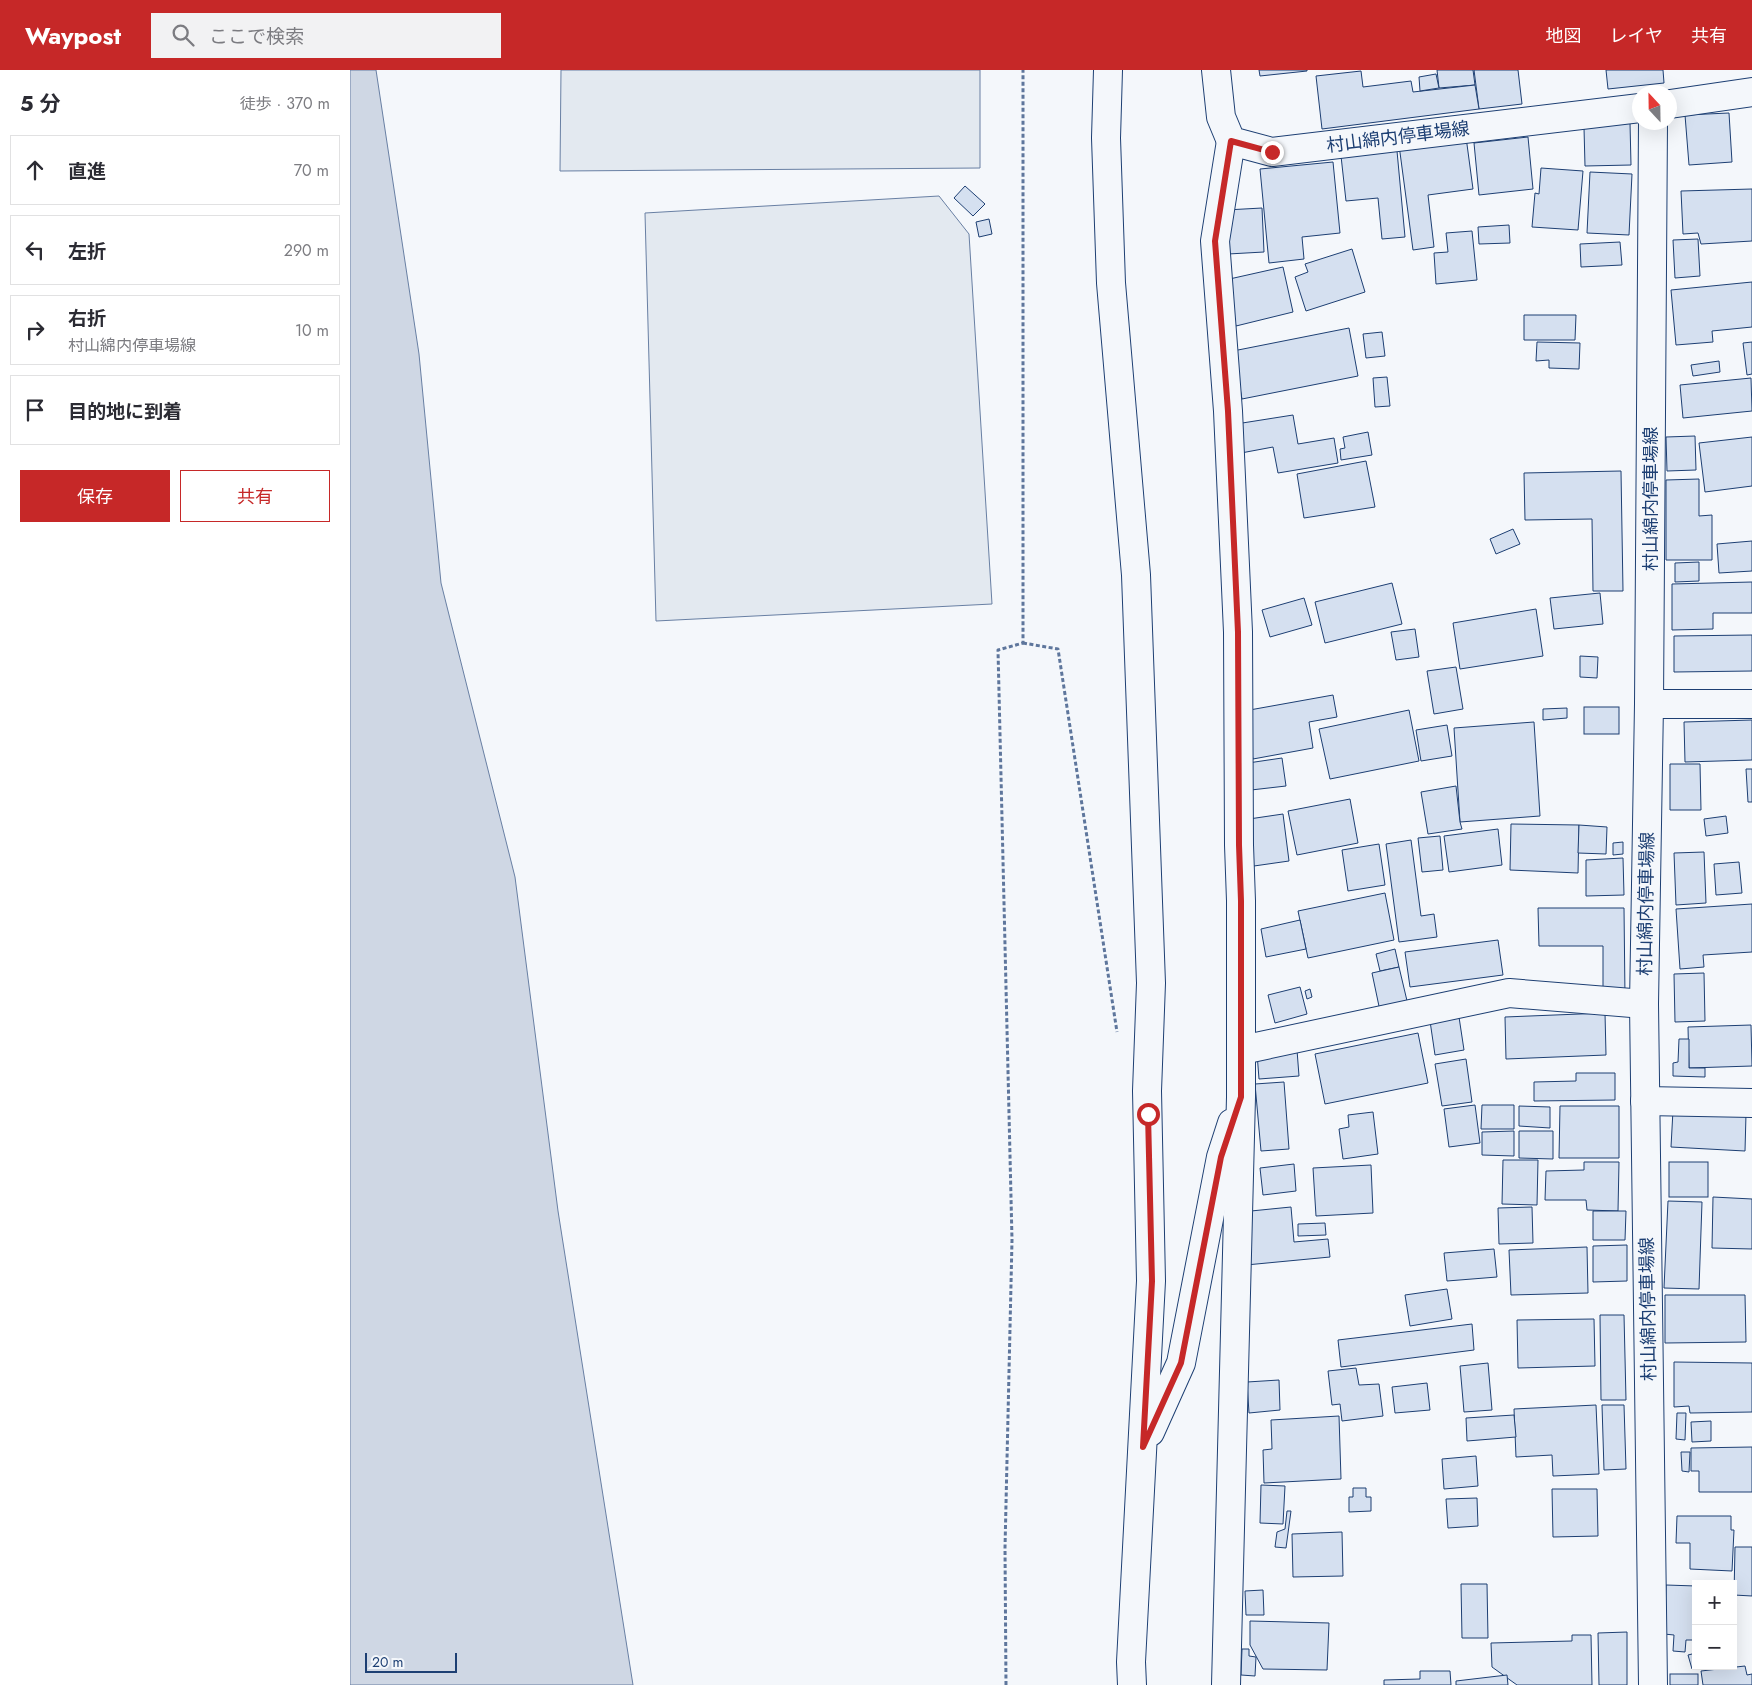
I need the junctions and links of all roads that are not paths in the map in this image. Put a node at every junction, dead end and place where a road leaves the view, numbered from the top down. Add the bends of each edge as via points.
1 (1108, 70) edge
2 (1216, 70) edge
3 (1752, 92) edge
4 (1677, 103) edge
5 (1632, 109) edge
6 (1653, 130) edge
7 (1231, 141) junction
8 (1650, 704) junction
9 (1752, 704) edge
10 (1644, 1004) junction
11 (1242, 1050) junction
12 (1241, 1097) junction
13 (1646, 1101) junction
14 (1752, 1103) edge
15 (1143, 1447) junction
16 (1132, 1685) edge
17 (1226, 1685) edge
18 (1653, 1685) edge

1 - 15 street via 1106,138 1111,283 1136,575 1151,983 1147,1091 1152,1281
2 - 7 street via 1221,117
3 - 4 street
5 - 7 street, 村山綿内停車場線 via 1272,152
6 - 8 street, 村山綿内停車場線
7 - 11 street via 1215,241 1228,411 1238,632
8 - 9 street
8 - 10 street, 村山綿内停車場線
10 - 11 street via 1509,993
10 - 13 street, 村山綿内停車場線
11 - 12 street
12 - 15 street via 1221,1157 1181,1363
12 - 17 street
13 - 14 street
13 - 18 street, 村山綿内停車場線
15 - 16 street

